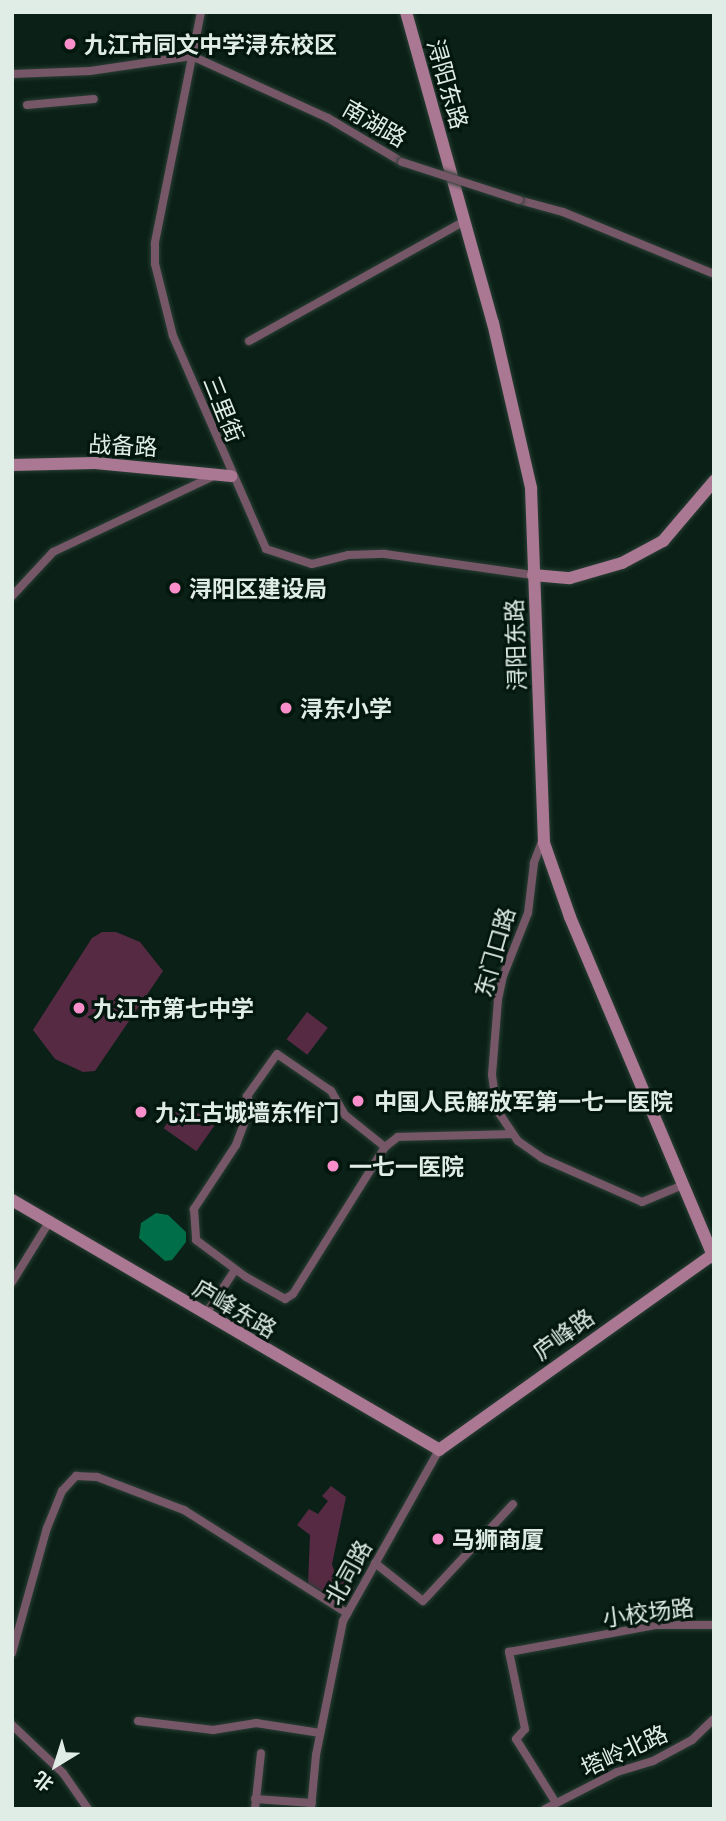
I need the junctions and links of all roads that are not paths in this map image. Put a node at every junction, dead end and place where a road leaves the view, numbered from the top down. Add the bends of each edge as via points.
1 (201, 12) edge
2 (406, 12) edge
3 (192, 56) junction
4 (12, 74) edge
5 (93, 99) dead end
6 (27, 105) dead end
7 (465, 221) junction
8 (714, 274) edge
9 (249, 341) dead end
10 (12, 465) edge
11 (216, 474) junction
12 (231, 476) junction
13 (714, 481) edge
14 (533, 575) junction
15 (12, 596) edge
16 (544, 837) junction
17 (512, 1134) junction
18 (385, 1147) junction
19 (683, 1185) junction
20 (12, 1200) edge
21 (49, 1222) junction
22 (713, 1256) edge
23 (235, 1270) junction
24 (12, 1282) edge
25 (205, 1315) junction
26 (439, 1450) junction
27 (513, 1504) dead end
28 (375, 1563) junction
29 (347, 1613) junction
30 (714, 1625) edge
31 (12, 1653) edge
32 (714, 1719) edge
33 (138, 1721) dead end
34 (12, 1725) edge
35 (320, 1733) junction
36 (261, 1753) dead end
37 (556, 1803) junction
38 (255, 1804) edge
39 (311, 1806) edge
40 (88, 1809) edge
41 (545, 1809) edge

1 - 3 street, 三里街
2 - 7 main road, 浔阳东路
3 - 4 street via 90,71
3 - 8 street, 南湖路, bridge via 328,118 402,162 563,212
3 - 12 street, 三里街 via 155,243 155,264 173,336
5 - 6 street
7 - 9 street
7 - 14 main road, 浔阳东路 via 531,488
10 - 11 main road, 战备路 via 95,463
11 - 12 main road, 战备路
11 - 15 street via 53,552
12 - 14 street, 三里街 via 266,550 285,558 312,564 348,555 385,554
13 - 14 main road via 663,541 622,564 570,578
14 - 16 main road, 浔阳东路
16 - 17 street, 东门口路 via 534,863 528,913 498,1000 493,1093
16 - 19 main road, 浔阳东路 via 570,917
17 - 18 street via 411,1134
17 - 19 street, 东门口路 via 542,1158 642,1202
18 - 23 street via 293,1294 277,1297
18 - 23 street via 345,1115 331,1091 277,1054 247,1096 251,1105 236,1145 194,1209 197,1240
19 - 22 main road, 浔阳东路
20 - 21 main road, 庐峰东路
21 - 24 street
21 - 25 main road, 庐峰东路
22 - 26 main road, 庐峰路
23 - 25 street
25 - 26 main road, 庐峰东路
26 - 28 street, 北司路
27 - 28 street via 423,1601
28 - 29 street, 北司路
29 - 31 street via 184,1510 97,1477 76,1476 62,1491 47,1528
29 - 35 street, 北司路
30 - 37 street, 小校场路 via 684,1622 509,1652 525,1729 516,1739
32 - 37 street, 塔岭北路 via 692,1740 653,1761 617,1772
33 - 35 street via 213,1730 257,1723
34 - 40 street via 63,1773
35 - 39 street, 北司路
36 - 38 street
37 - 41 street, 塔岭北路
38 - 39 street

